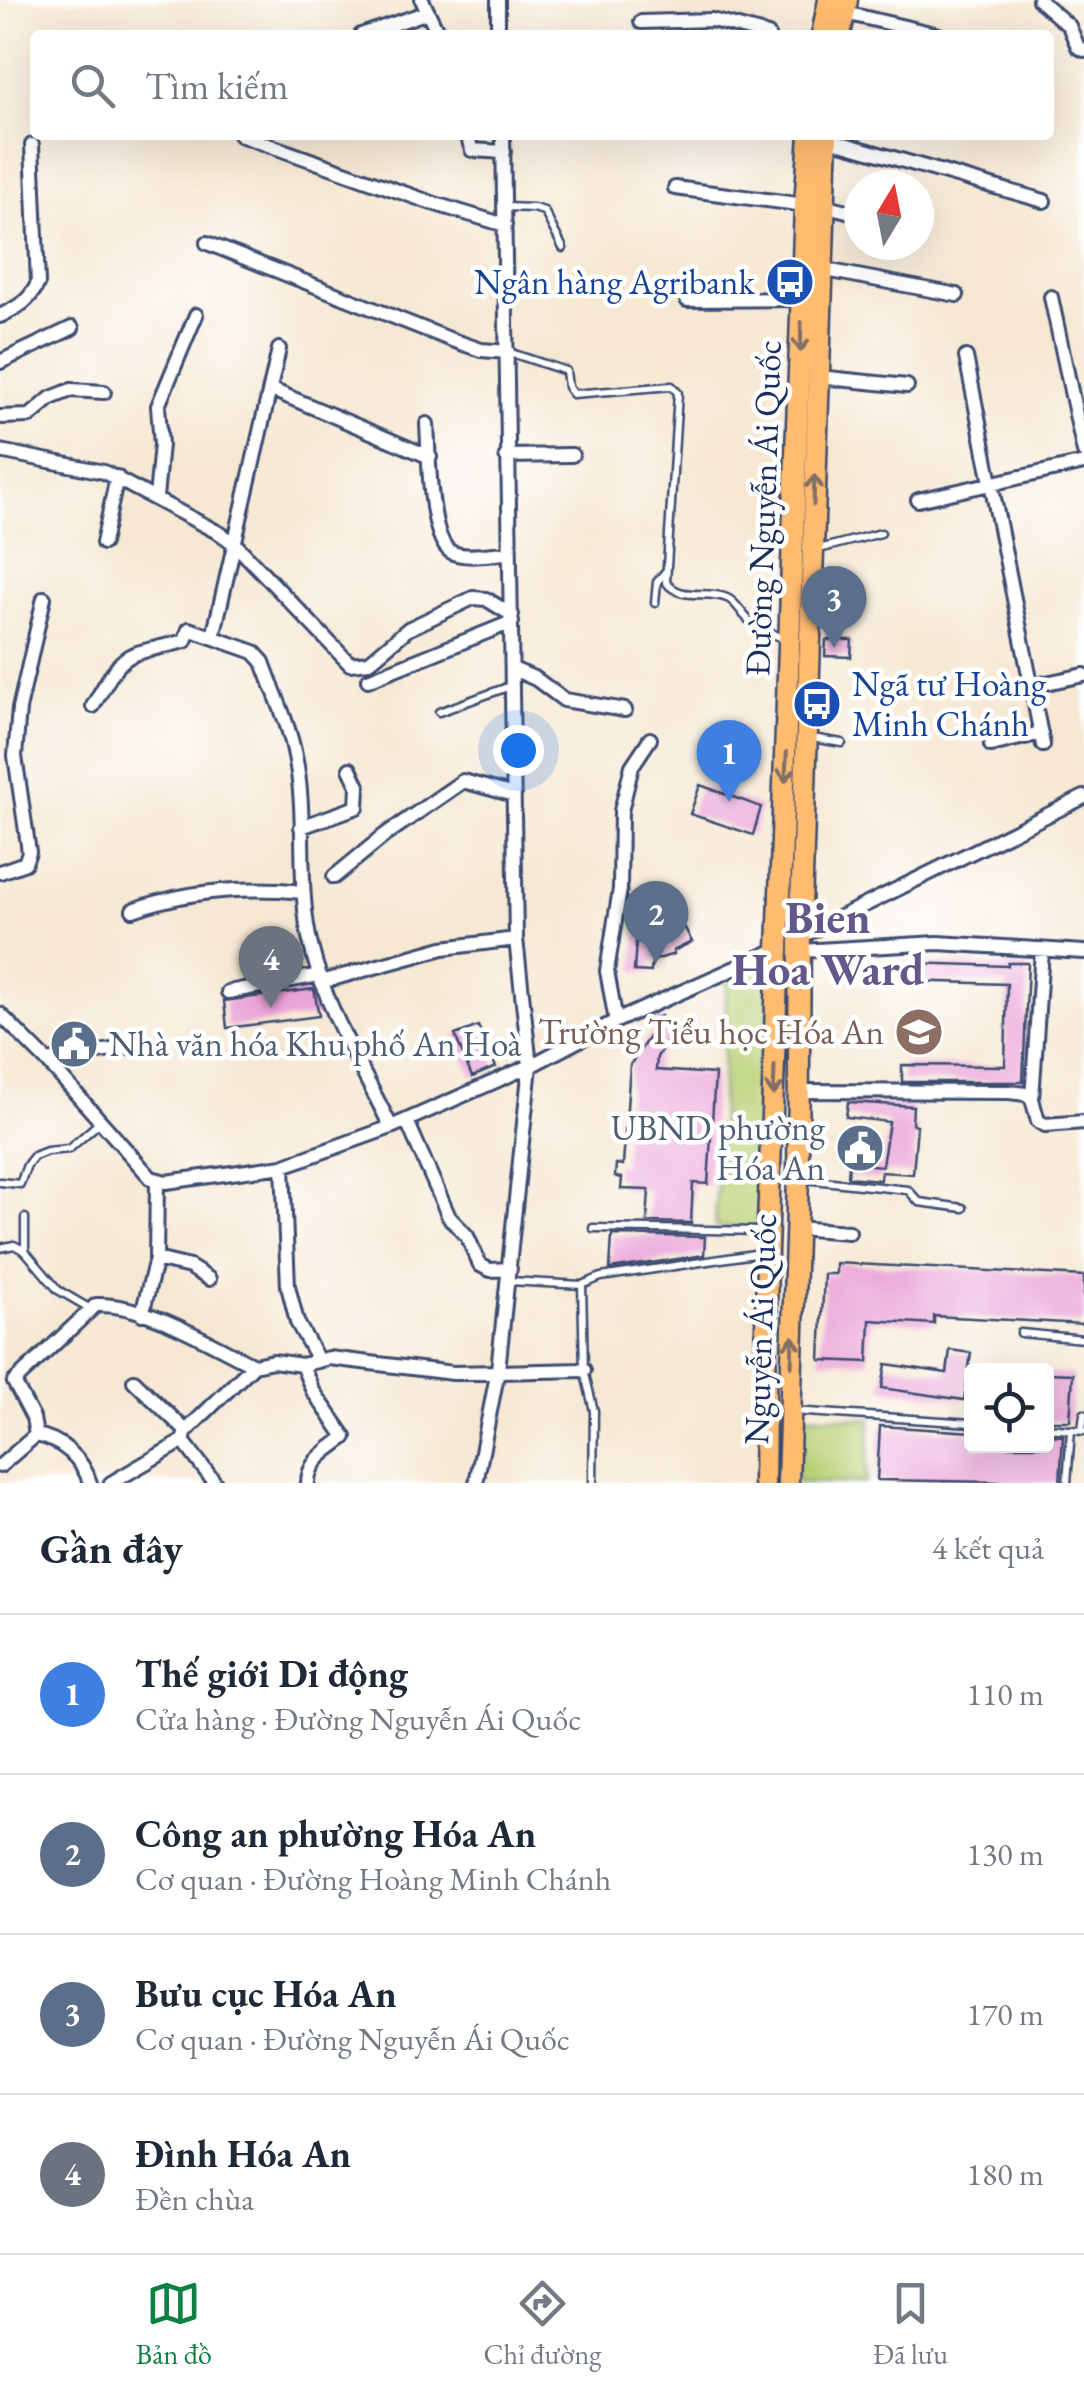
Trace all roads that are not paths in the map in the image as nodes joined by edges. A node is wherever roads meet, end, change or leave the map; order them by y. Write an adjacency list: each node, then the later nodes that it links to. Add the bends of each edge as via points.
1 (498, 0): 8 (street)
2 (1039, 0): 13 (street)
3 (840, 4): 10 (main road); 11 (main road); 12 (street)
4 (425, 6): 6 (street); 7 (street)
5 (641, 22): 9 (street, via 712,20)
6 (372, 30)
7 (437, 30)
8 (498, 30)
9 (749, 30)
10 (825, 30)
11 (840, 30)
12 (923, 30)
13 (1084, 50)
14 (254, 140): 26 (street)
15 (468, 140): 20 (street, via 472,150)
16 (503, 140): 20 (street)
17 (821, 140): 23 (main road, Đường Nguyễn Ái Quốc)
18 (835, 140): 22 (street)
19 (32, 145): 35 (street, via 38,283 32,297)
20 (504, 152): 24 (street)
21 (675, 188): 23 (street)
22 (1044, 201)
23 (814, 205): 25 (street); 29 (main road, Đường Nguyễn Ái Quốc); 32 (main road, Đường Nguyễn Ái Quốc)
24 (504, 207): 26 (street); 28 (lane, via 544,212)
25 (844, 211)
26 (505, 225): 38 (street)
27 (207, 243): 38 (street, via 452,340)
28 (563, 248)
29 (821, 269): 30 (street); 32 (main road, Đường Nguyễn Ái Quốc)
30 (957, 295)
31 (1051, 297): 48 (street)
32 (811, 299): 33 (street); 41 (main road, Đường Nguyễn Ái Quốc); 67 (main road, Đường Nguyễn Ái Quốc, one-way to 67)
33 (687, 300)
34 (196, 315): 55 (street, via 158,406)
35 (0, 316)
36 (72, 328): 40 (street)
37 (279, 349): 43 (street)
38 (508, 352): 50 (street); 62 (lane, via 566,371 573,394 672,386 678,393)
39 (966, 357): 54 (street)
40 (0, 362)
41 (818, 377): 42 (street); 60 (main road, Đường Nguyễn Ái Quốc, one-way to 41)
42 (907, 386)
43 (270, 389): 51 (street); 59 (street)
44 (104, 392): 45 (street, via 71,390 30,416)
45 (0, 417)
46 (427, 424): 51 (street)
47 (0, 451): 53 (street)
48 (1084, 452)
49 (572, 455): 50 (street)
50 (506, 456): 61 (street)
51 (430, 457): 61 (street, via 436,529 445,547 454,553)
52 (1084, 462): 54 (street)
53 (117, 477): 55 (street); 58 (street)
54 (994, 483): 56 (street); 72 (street)
55 (156, 498): 59 (street)
56 (918, 500)
57 (881, 534): 60 (lane)
58 (102, 543)
59 (235, 544): 65 (street, via 350,664 369,662 408,628 474,598); 66 (street)
60 (812, 550): 76 (main road, Đường Nguyễn Ái Quốc)
61 (509, 553): 65 (street)
62 (665, 572): 64 (lane); 67 (lane, via 671,589 725,596 748,620)
63 (44, 598): 84 (street, via 15,756 29,852 24,863)
64 (655, 603)
65 (512, 618): 68 (street); 70 (street)
66 (214, 638): 73 (street, via 189,628 185,641 126,656); 83 (street, via 254,652 263,662 296,759)
67 (792, 643): 90 (main road, Đường Nguyễn Ái Quốc, one-way to 90)
68 (512, 669): 71 (street); 74 (street, via 564,700)
69 (1084, 675): 72 (street)
70 (368, 680)
71 (513, 684): 75 (lane); 81 (street)
72 (1032, 686): 79 (street, via 1042,739)
73 (93, 706)
74 (624, 710)
75 (439, 712)
76 (806, 738): 78 (lane); 89 (main road, Đường Nguyễn Ái Quốc)
77 (650, 739): 96 (street, via 632,766 621,811 620,889 607,971)
78 (842, 742)
79 (991, 745)
80 (350, 769): 83 (street, via 357,806)
81 (514, 795): 85 (street, via 463,782); 88 (street)
82 (1084, 797): 89 (street)
83 (301, 828): 86 (street)
84 (0, 872)
85 (334, 877)
86 (303, 892): 87 (street, via 208,891); 93 (street)
87 (132, 910)
88 (516, 939): 93 (street, via 444,948); 99 (street)
89 (800, 944): 90 (main road); 91 (street); 100 (main road, Nguyễn Ái Quốc)
90 (778, 949): 96 (street); 115 (main road, Đường Nguyễn Ái Quốc, one-way to 115)
91 (1042, 950): 92 (street); 101 (street)
92 (1084, 952)
93 (320, 979): 94 (street); 105 (street)
94 (228, 992)
95 (0, 1014): 98 (street)
96 (616, 1021): 99 (street)
97 (146, 1044): 98 (street)
98 (47, 1061): 102 (street)
99 (530, 1066): 103 (street); 119 (street)
100 (798, 1091): 101 (street, via 1009,1092); 107 (main road, Nguyễn Ái Quốc)
101 (1032, 1099): 104 (street, via 1045,1125)
102 (101, 1121): 108 (street); 109 (lane, via 69,1149 34,1156 20,1184)
103 (407, 1121): 105 (street); 119 (street, via 449,1217 480,1265)
104 (1084, 1122)
105 (391, 1127): 106 (street)
106 (283, 1166): 108 (street); 126 (street, via 288,1286 297,1322)
107 (798, 1178): 110 (lane, via 908,1190 920,1202); 113 (main road, Nguyễn Ái Quốc)
108 (158, 1181): 118 (street)
109 (0, 1182)
110 (963, 1208)
111 (26, 1218): 117 (lane)
112 (593, 1228): 115 (lane)
113 (796, 1228): 114 (street); 134 (main road, Nguyễn Ái Quốc, one-way to 113)
114 (849, 1232)
115 (768, 1242): 121 (lane); 149 (main road, Đường Nguyễn Ái Quốc)
116 (2, 1244): 117 (lane)
117 (25, 1251): 122 (lane, via 58,1290)
118 (156, 1259): 120 (street); 123 (street)
119 (510, 1275): 121 (lane); 129 (street)
120 (209, 1279)
121 (582, 1284): 130 (lane)
122 (89, 1308): 123 (street, via 104,1304); 132 (street)
123 (142, 1314): 128 (street)
124 (1021, 1332): 125 (lane)
125 (1084, 1339)
126 (318, 1360): 127 (street); 129 (street, via 447,1373)
127 (302, 1365): 128 (street); 146 (street, via 345,1437 318,1457)
128 (254, 1366): 141 (street)
129 (498, 1370): 130 (street); 147 (street)
130 (584, 1370): 148 (lane, via 594,1410)
131 (134, 1381): 141 (street)
132 (14, 1382): 133 (street); 140 (street)
133 (0, 1391)
134 (790, 1411): 136 (lane); 150 (main road, Nguyễn Ái Quốc)
135 (1084, 1414): 139 (lane)
136 (964, 1422)
137 (1054, 1429): 138 (lane)
138 (1071, 1430): 139 (lane); 151 (lane)
139 (1083, 1431)
140 (36, 1435): 142 (street); 143 (street, via 63,1446)
141 (185, 1436): 144 (street); 145 (street)
142 (0, 1466)
143 (90, 1483)
144 (111, 1483)
145 (215, 1483)
146 (308, 1483)
147 (476, 1483)
148 (593, 1483)
149 (764, 1483)
150 (788, 1483)
151 (1067, 1483)

